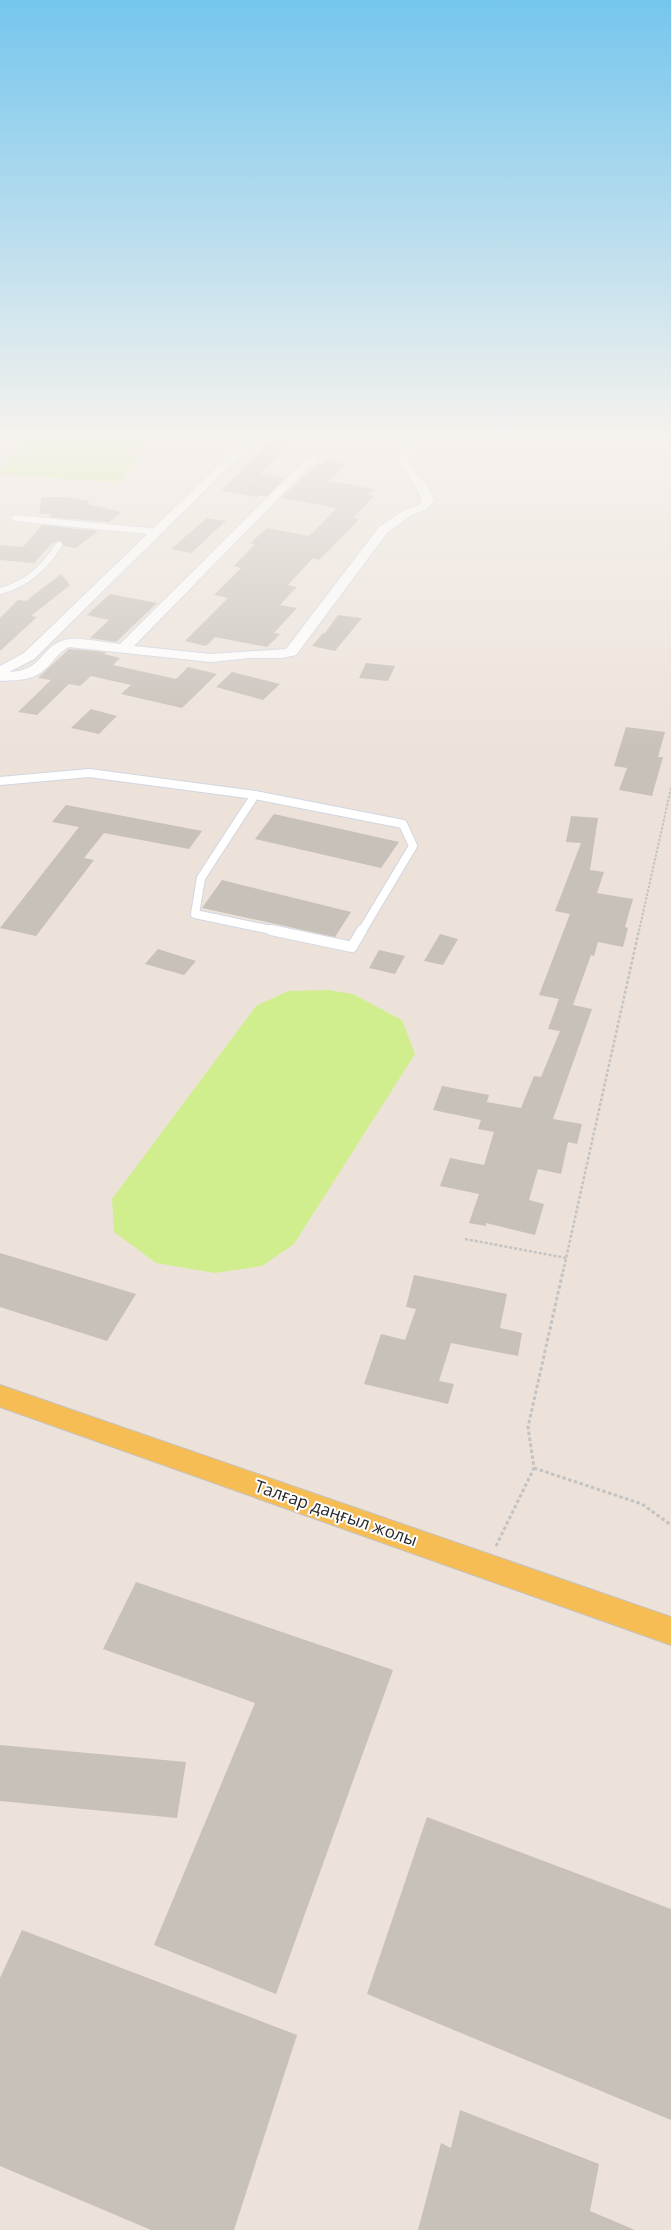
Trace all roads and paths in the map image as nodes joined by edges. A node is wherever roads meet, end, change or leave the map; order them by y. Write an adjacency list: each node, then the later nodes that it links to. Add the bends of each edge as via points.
1 (146, 543): 7 (street, via 29,656)
2 (228, 543): 6 (street)
3 (373, 543): 6 (street, via 291,652 221,659)
4 (59, 545): 5 (lane, via 46,565 34,576 21,585)
5 (0, 591)
6 (124, 648): 8 (street, via 61,644 32,673)
7 (0, 672)
8 (0, 676)
9 (0, 781): 11 (lane, via 89,773)
10 (671, 788): 13 (path)
11 (255, 795): 11 (lane, via 403,824 412,846 352,947 195,914 201,878)
12 (465, 1239): 13 (path)
13 (566, 1258): 15 (path, via 528,1426)
14 (0, 1396): 17 (main road, Талғар даңғыл жолы)
15 (534, 1468): 16 (path, via 642,1504); 17 (path)
16 (671, 1525)
17 (486, 1566): 18 (main road, Талғар даңғыл жолы)
18 (671, 1631)

